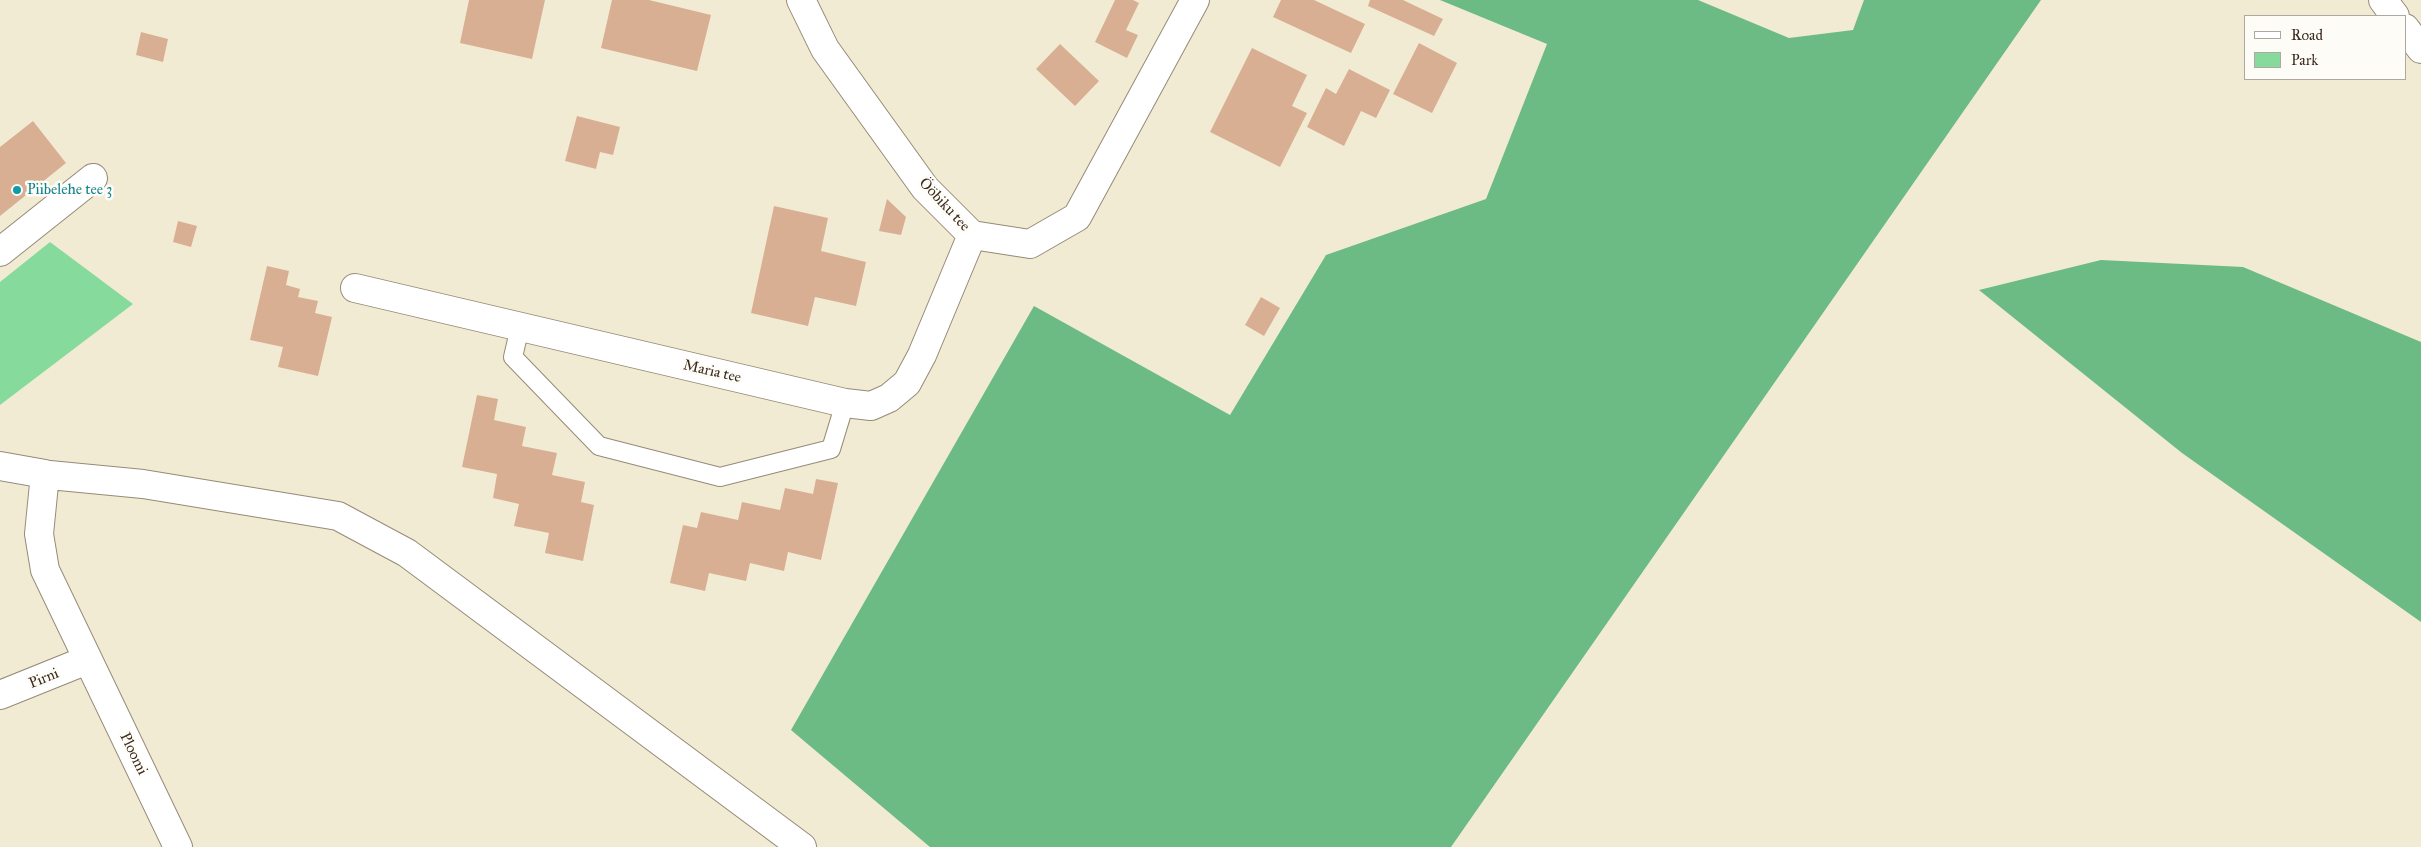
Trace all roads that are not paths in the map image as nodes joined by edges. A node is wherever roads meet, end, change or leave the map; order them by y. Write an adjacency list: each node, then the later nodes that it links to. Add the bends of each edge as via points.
1 (801, 0): 8 (main road, Ööbiku tee, via 825,49 891,144 925,188)
2 (1195, 0): 8 (main road, Ööbiku tee, via 1077,217 1030,244)
3 (2383, 0): 4 (main road)
4 (2394, 15)
5 (2406, 29): 6 (main road)
6 (2421, 49)
7 (93, 178): 9 (main road)
8 (972, 235): 12 (main road, Maria tee, via 922,356 907,383 889,398 871,406)
9 (0, 252)
10 (355, 288): 11 (main road, Maria tee)
11 (520, 327): 12 (main road, Maria tee); 12 (lane, via 513,357 599,446 720,477 831,449)
12 (845, 403)
13 (0, 466): 14 (main road)
14 (39, 474): 15 (main road, Ploomi, via 45,474 39,534 45,570); 18 (main road, via 143,484 338,516 407,553)
15 (87, 660): 16 (main road, Pirni); 17 (main road, Ploomi)
16 (0, 695)
17 (178, 847)
18 (802, 847)

